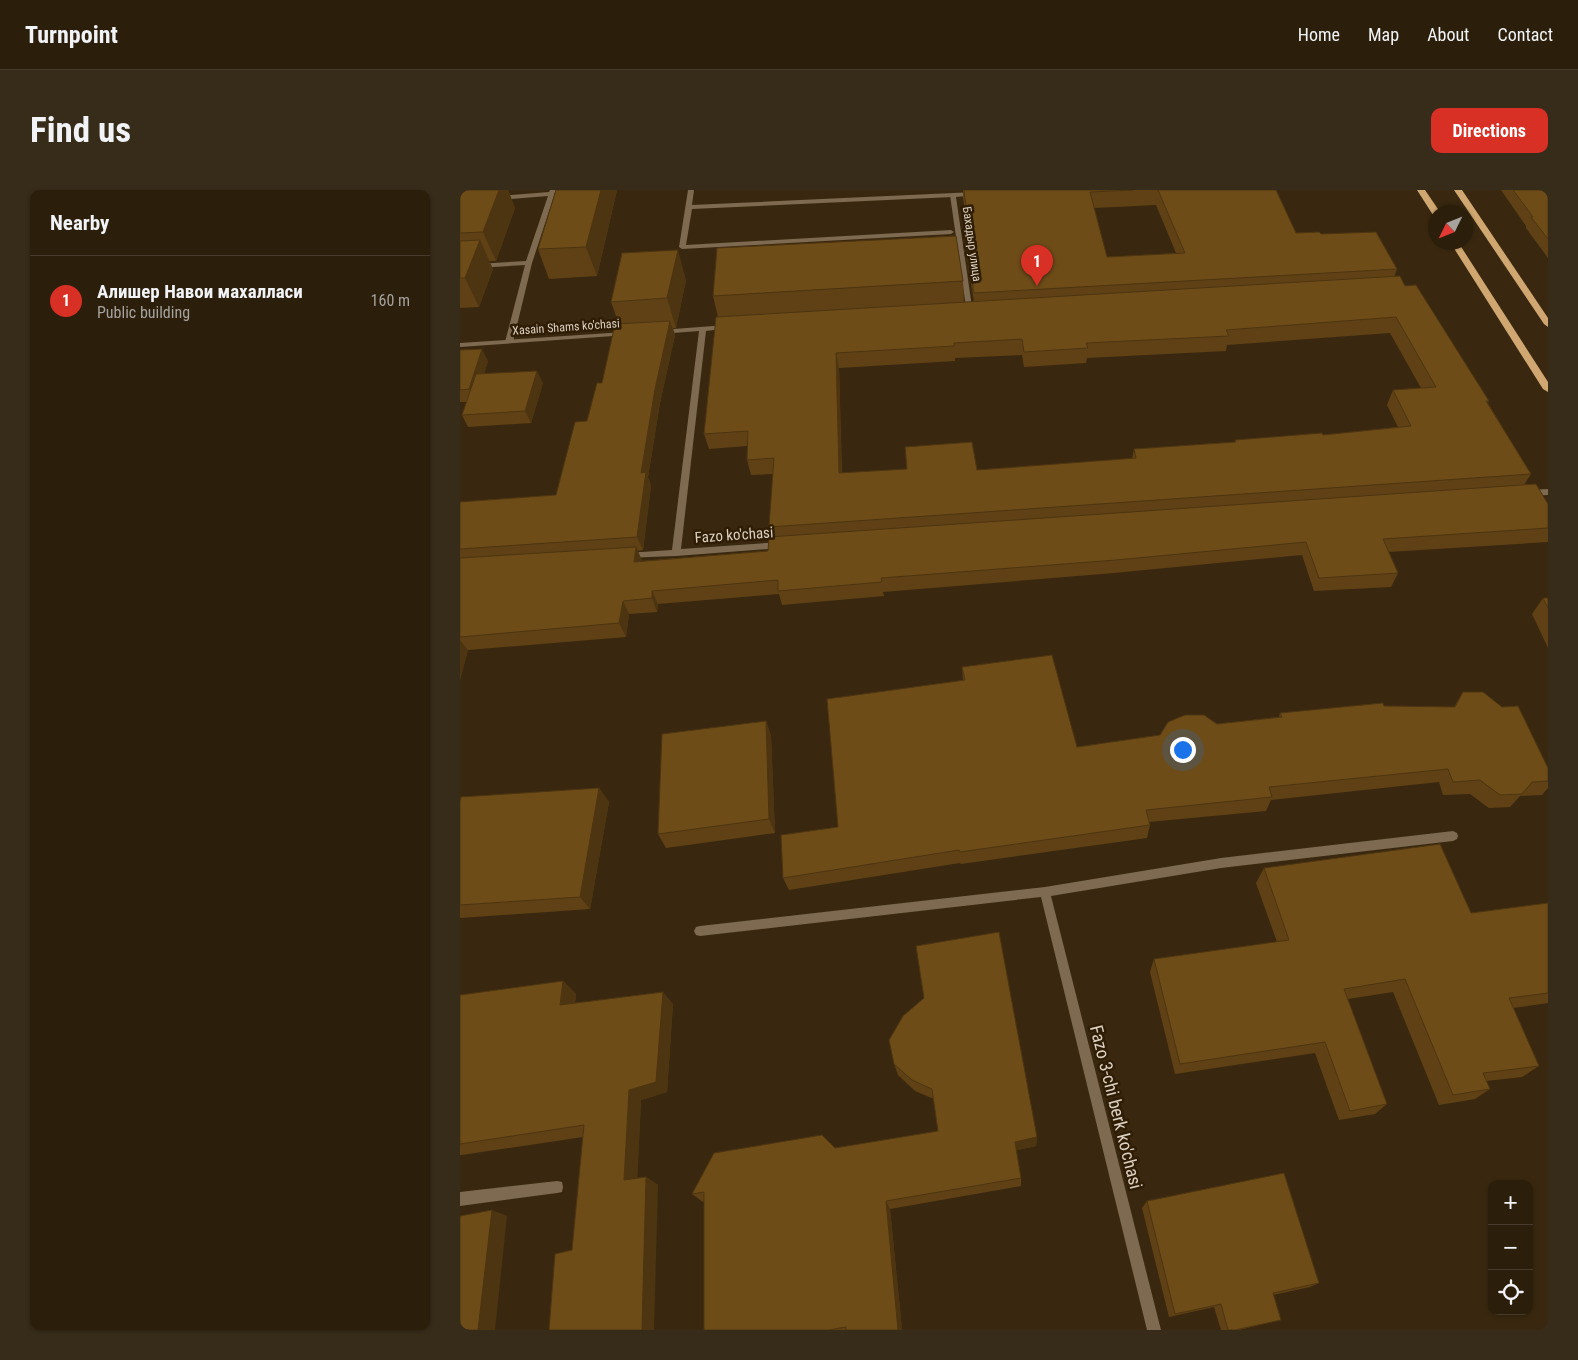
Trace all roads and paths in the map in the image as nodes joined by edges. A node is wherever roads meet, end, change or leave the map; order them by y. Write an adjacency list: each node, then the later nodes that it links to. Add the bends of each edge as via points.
1 (691, 190): 9 (street)
2 (1421, 190): 8 (main road)
3 (1458, 190): 17 (main road)
4 (553, 192): 7 (street); 12 (street)
5 (982, 193): 6 (street, Бахадыр улица)
6 (954, 195): 9 (street); 16 (street, Бахадыр улица)
7 (488, 199)
8 (1431, 205)
9 (689, 208): 10 (street, via 682,247)
10 (951, 232)
11 (1459, 250): 24 (main road)
12 (528, 263): 13 (street); 22 (street)
13 (460, 267)
14 (980, 313): 16 (street)
15 (960, 314): 16 (street)
16 (970, 314)
17 (1548, 324)
18 (733, 327): 19 (street)
19 (703, 329): 20 (street); 28 (street)
20 (654, 332)
21 (635, 333): 22 (street, Xasain Shams ko'chasi)
22 (509, 342): 23 (street, Xasain Shams ko'chasi)
23 (460, 345)
24 (1548, 389)
25 (1548, 492): 26 (street)
26 (1518, 494)
27 (794, 544): 28 (street, Fazo ko'chasi)
28 (676, 553): 29 (street, Fazo ko'chasi)
29 (617, 557)
30 (1453, 836): 31 (street, via 1221,863)
31 (1045, 892): 32 (street); 35 (street, Fazo 3-chi berk ko'chasi)
32 (700, 931)
33 (557, 1188): 34 (street)
34 (460, 1199)
35 (1154, 1330)

